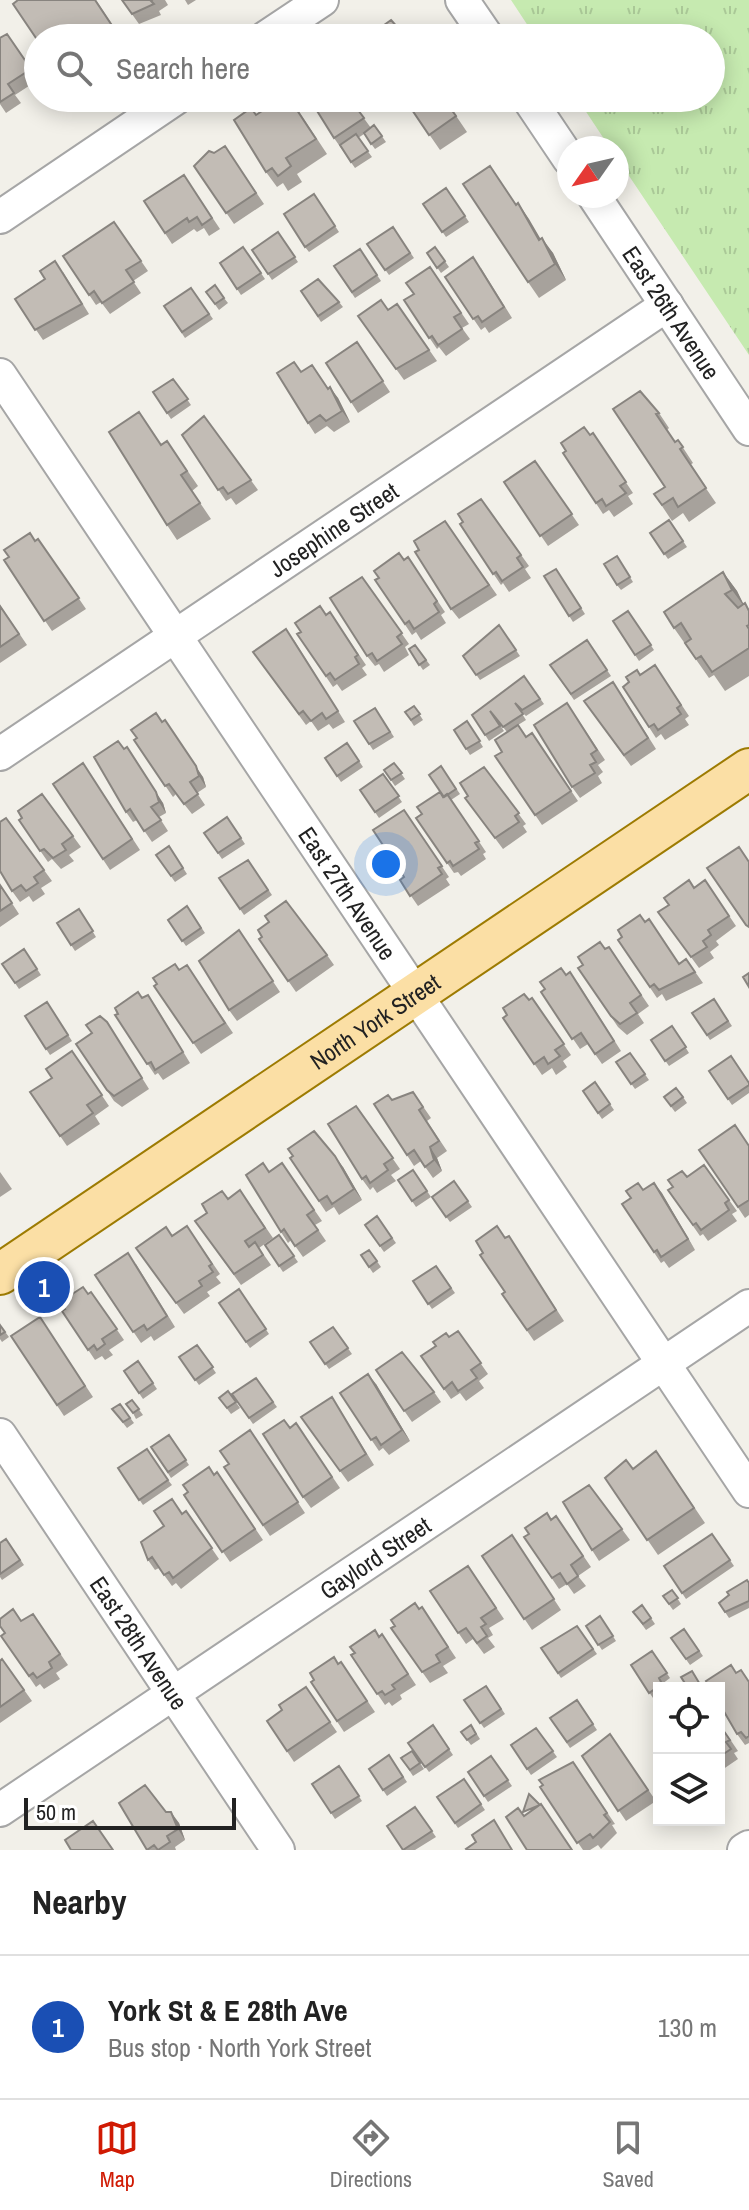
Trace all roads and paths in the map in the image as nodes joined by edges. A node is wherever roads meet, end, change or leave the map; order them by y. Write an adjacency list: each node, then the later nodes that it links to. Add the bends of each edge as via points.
1 (322, 0): 3 (street)
2 (462, 0): 4 (street)
3 (286, 24)
4 (478, 24)
5 (155, 112): 9 (street)
6 (537, 112): 7 (street)
7 (557, 141)
8 (602, 208): 10 (street, East 26th Avenue)
9 (0, 217)
10 (667, 305): 12 (street, East 26th Avenue); 13 (street, Josephine Street)
11 (0, 375): 13 (street, East 27th Avenue)
12 (749, 429)
13 (175, 636): 14 (street, Josephine Street); 16 (street, East 27th Avenue)
14 (0, 754)
15 (749, 769): 16 (main road, North York Street)
16 (414, 994): 17 (main road, North York Street); 19 (street, East 27th Avenue)
17 (0, 1274)
18 (749, 1306): 19 (street, Gaylord Street)
19 (664, 1364): 21 (street, East 27th Avenue); 22 (street, Gaylord Street)
20 (0, 1435): 22 (street, East 28th Avenue)
21 (749, 1491)
22 (173, 1694): 23 (street, Gaylord Street); 24 (street, East 28th Avenue)
23 (0, 1810)
24 (278, 1850)

